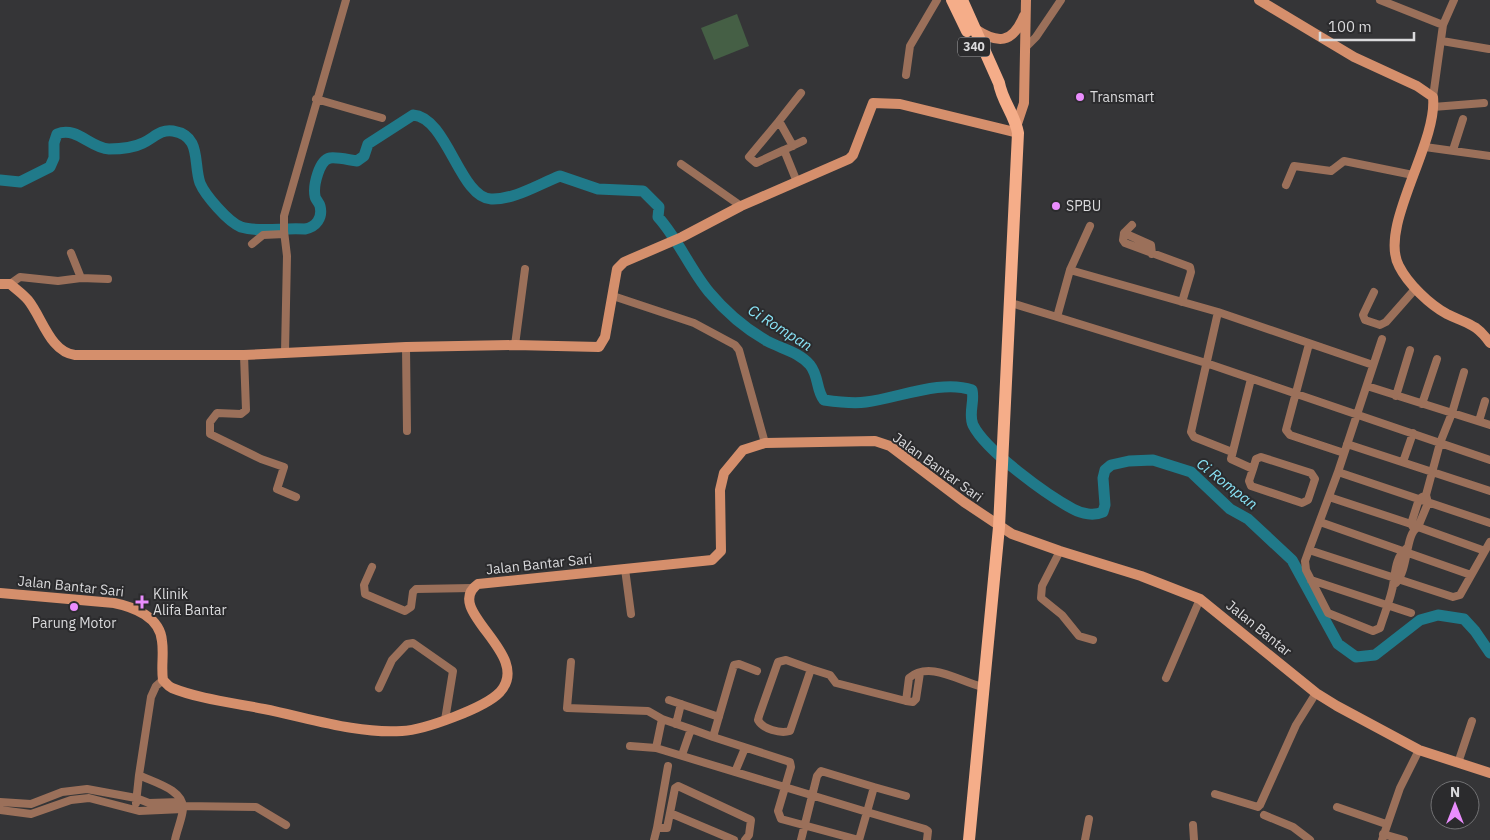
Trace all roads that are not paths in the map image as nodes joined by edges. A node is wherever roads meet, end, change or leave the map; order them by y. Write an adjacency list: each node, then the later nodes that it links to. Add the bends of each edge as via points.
1 (346, 0): 19 (street)
2 (937, 0): 16 (street, via 910,46)
3 (952, 0): 17 (main road, 340, via 993,86)
4 (962, 0): 12 (main road, 340)
5 (1026, 0): 10 (street)
6 (1061, 0): 14 (street)
7 (1259, 0): 20 (street, via 1354,57 1417,86)
8 (1380, 0): 11 (street)
9 (1454, 0): 11 (street)
10 (1025, 14): 12 (street, via 1020,27 1011,36 1000,40 990,39); 14 (street)
11 (1443, 25): 13 (street)
12 (975, 29): 17 (main road, 340)
13 (1442, 41): 15 (street); 20 (street)
14 (1025, 48): 25 (street, via 1024,103)
15 (1489, 48)
16 (906, 75)
17 (1000, 91): 25 (main road)
18 (802, 93): 24 (street)
19 (316, 99): 22 (street); 41 (street)
20 (1433, 102): 21 (street); 29 (street)
21 (1484, 103)
22 (382, 118)
23 (1463, 119): 31 (street)
24 (779, 121): 27 (street); 28 (street)
25 (1018, 128): 36 (street, via 900,104 874,102 851,157); 53 (main road)
26 (803, 141): 28 (street)
27 (758, 144): 33 (street); 33 (street, via 749,157 755,163)
28 (793, 146): 30 (street)
29 (1425, 146): 31 (street); 35 (street)
30 (784, 150): 33 (street); 36 (street)
31 (1453, 150): 32 (street)
32 (1490, 156)
33 (768, 157)
34 (681, 164): 38 (street)
35 (1413, 175): 37 (street, via 1344,161 1331,171 1294,166); 49 (street, via 1396,230 1396,259)
36 (797, 182): 38 (street)
37 (1286, 185)
38 (742, 206): 51 (street, via 624,262 617,270)
39 (1132, 225): 52 (street, via 1124,233 1151,245 1152,254 1190,267)
40 (1090, 226): 45 (street)
41 (284, 230): 42 (street, via 263,235); 62 (street, via 287,256)
42 (252, 244)
43 (71, 253): 46 (street)
44 (525, 268): 59 (street)
45 (1070, 270): 52 (street); 55 (street)
46 (81, 278): 47 (street); 48 (street, via 58,281 20,277)
47 (108, 279)
48 (5, 284): 63 (street, via 28,300 57,345 70,355)
49 (1416, 288): 50 (street, via 1380,325 1365,320 1363,314); 57 (street, via 1446,314 1477,327)
50 (1374, 292)
51 (613, 296): 59 (street, via 605,337 599,347); 81 (street, via 694,323 735,345)
52 (1182, 302): 54 (street)
53 (1011, 303): 55 (street); 97 (main road)
54 (1218, 312): 58 (street); 65 (street)
55 (1057, 317): 65 (street)
56 (1382, 339): 66 (street)
57 (1490, 343)
58 (1309, 344): 66 (street); 70 (street)
59 (515, 345): 60 (street)
60 (406, 346): 62 (street); 78 (street)
61 (1410, 350): 71 (street)
62 (285, 352): 63 (street)
63 (244, 355): 91 (street, via 246,410 241,414 217,413 210,422 210,434 284,467 277,489)
64 (1437, 359): 73 (street)
65 (1206, 363): 68 (street); 83 (street, via 1192,436)
66 (1373, 365): 69 (street)
67 (1464, 372): 74 (street)
68 (1251, 379): 70 (street); 83 (street)
69 (1366, 386): 71 (street); 75 (street)
70 (1296, 393): 75 (street); 84 (street, via 1286,430 1290,435)
71 (1396, 396): 73 (street)
72 (1485, 401): 76 (street)
73 (1422, 404): 74 (street)
74 (1452, 413): 76 (street); 80 (street)
75 (1358, 414): 79 (street); 82 (street)
76 (1479, 421): 77 (street)
77 (1490, 426)
78 (407, 431)
79 (1413, 433): 80 (street); 86 (street)
80 (1440, 442): 85 (street); 88 (street)
81 (765, 443): 97 (street, Jalan Bantar Sari, via 884,443); 104 (street, Jalan Bantar Sari, via 743,450 724,473 720,490 722,539 718,556 706,563)
82 (1348, 444): 84 (street); 86 (street)
83 (1232, 452): 87 (street, via 1233,460)
84 (1344, 453): 89 (street)
85 (1490, 460)
86 (1404, 462): 88 (street)
87 (1253, 469): 87 (street, via 1251,486 1302,503 1308,500 1315,479 1311,473 1263,457 1256,459)
88 (1433, 471): 90 (street); 93 (street)
89 (1338, 472): 92 (street); 93 (street)
90 (1490, 491)
91 (296, 497)
92 (1329, 497): 94 (street); 96 (street)
93 (1424, 499): 95 (street); 96 (street)
94 (1320, 522): 99 (street); 101 (street)
95 (1490, 523)
96 (1414, 526): 101 (street); 102 (street)
97 (999, 527): 100 (street, Jalan Bantar); 122 (main road)
98 (1490, 542): 102 (street)
99 (1309, 550): 106 (street); 107 (street, via 1304,566)
100 (1060, 551): 110 (street, Jalan Bantar, via 1142,576); 114 (street, via 1046,578 1041,598 1062,615 1079,636)
101 (1406, 551): 105 (street); 106 (street)
102 (1486, 551): 105 (street)
103 (372, 566): 108 (street, via 364,585 365,594 405,611 411,607 416,589)
104 (626, 569): 108 (street, Jalan Bantar Sari, via 478,584); 113 (street)
105 (1472, 575): 106 (street, via 1460,595 1453,597)
106 (1395, 578): 111 (street)
107 (1311, 580): 111 (street); 111 (street, via 1328,613 1373,631 1379,629)
108 (472, 588): 129 (street, Jalan Bantar Sari, via 469,598 472,613 504,657 506,681 498,694 479,707)
109 (0, 594): 120 (street, Jalan Bantar Sari, via 114,603 141,611 152,619 160,632)
110 (1200, 599): 119 (street); 123 (street, Jalan Bantar)
111 (1388, 605): 112 (street)
112 (1411, 613)
113 (631, 614)
114 (1093, 640)
115 (571, 662): 128 (street, via 566,707 645,711)
116 (811, 669): 116 (street, via 790,731 762,726 758,716 778,662 786,660); 125 (street, via 830,675 836,683)
117 (757, 671): 127 (street, via 734,665)
118 (920, 673): 122 (street, via 938,671); 125 (street, via 909,678); 125 (street, via 916,699)
119 (1166, 678)
120 (163, 680): 129 (street, Jalan Bantar Sari, via 170,687 219,700 374,731 404,731); 143 (street, via 151,697)
121 (379, 688): 129 (street, via 392,660 407,644 413,643 453,671)
122 (983, 688): 172 (main road)
123 (1316, 693): 137 (street, Jalan Bantar); 146 (street, via 1296,725 1260,805 1246,805)
124 (669, 700): 126 (street)
125 (906, 701)
126 (681, 704): 127 (street); 131 (street)
127 (719, 717): 133 (street)
128 (662, 719): 131 (street); 135 (street)
129 (445, 720)
130 (1472, 721): 139 (street)
131 (676, 724): 132 (street)
132 (691, 729): 133 (street); 138 (street)
133 (714, 737): 136 (street)
134 (630, 746): 135 (street)
135 (656, 748): 138 (street)
136 (745, 748): 141 (street); 145 (street, via 790,762)
137 (1419, 750): 139 (street, Jalan Bantar); 160 (street)
138 (682, 755): 141 (street)
139 (1458, 763): 142 (street, Jalan Bantar)
140 (668, 766): 163 (street)
141 (735, 772): 145 (street)
142 (1490, 773)
143 (139, 775): 150 (street); 151 (street, via 170,789)
144 (874, 787): 147 (street, via 821,771 816,776); 148 (street); 155 (street)
145 (785, 788): 147 (street); 159 (street, via 778,817)
146 (1215, 794)
147 (811, 796): 155 (street); 159 (street)
148 (906, 796)
149 (0, 802): 153 (street)
150 (136, 804): 151 (street); 151 (street, via 157,812); 153 (street, via 89,798 71,800 31,814); 153 (street, via 87,789 62,792)
151 (182, 805): 161 (street, via 256,807); 165 (street)
152 (1337, 807): 160 (street)
153 (17, 809): 154 (street)
154 (0, 810)
155 (867, 812): 170 (street); 171 (street, via 925,829)
156 (670, 813): 163 (street, via 667,829); 167 (street); 168 (street, via 675,788 680,787 751,820)
157 (1264, 815): 175 (street, via 1293,827)
158 (1090, 819): 173 (street)
159 (804, 824): 169 (street); 170 (street)
160 (1386, 824): 164 (street)
161 (286, 825)
162 (1193, 825): 174 (street)
163 (657, 828): 166 (street)
164 (1383, 837): 176 (street)
165 (175, 840)
166 (654, 840)
167 (734, 840)
168 (745, 840)
169 (801, 840)
170 (859, 840)
171 (928, 840)
172 (969, 840)
173 (1085, 840)
174 (1194, 840)
175 (1310, 840)
176 (1404, 840)

